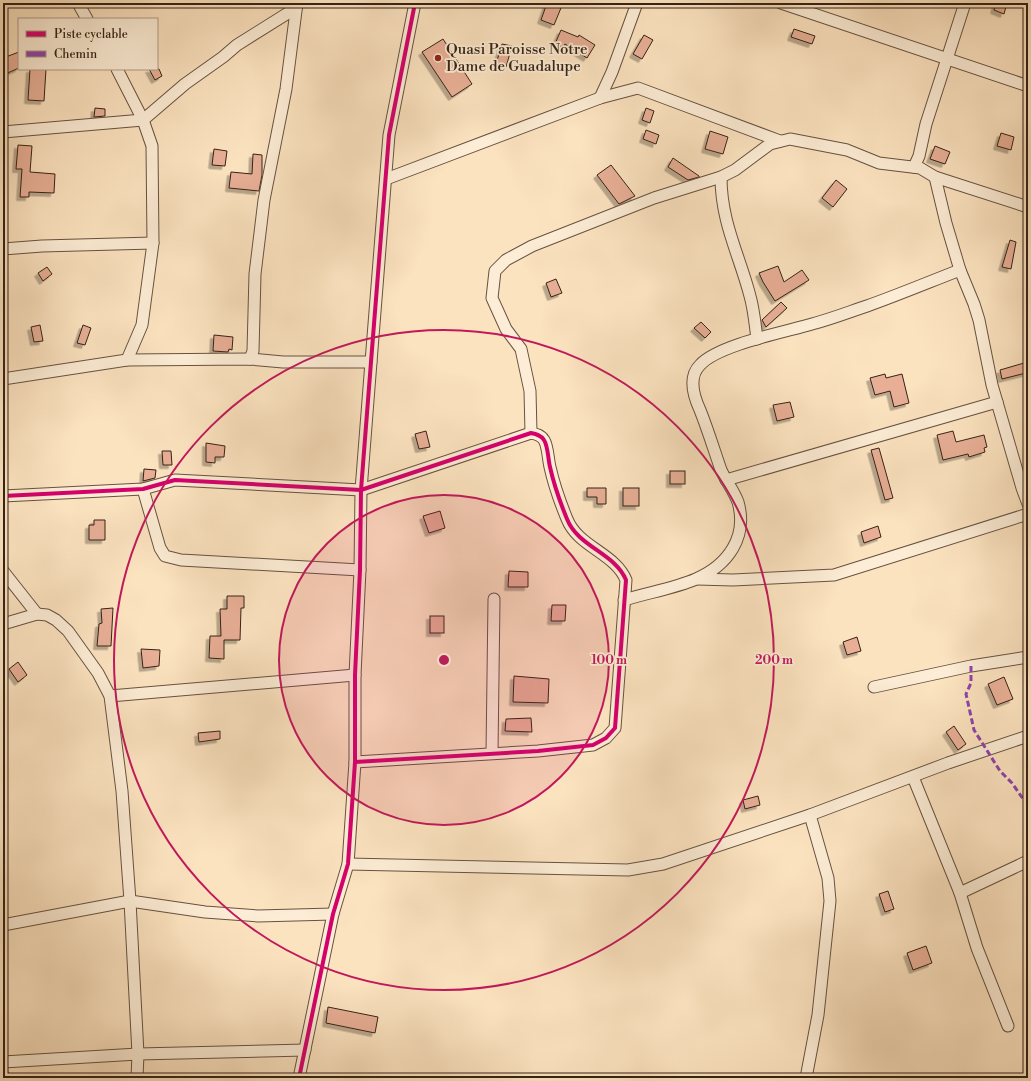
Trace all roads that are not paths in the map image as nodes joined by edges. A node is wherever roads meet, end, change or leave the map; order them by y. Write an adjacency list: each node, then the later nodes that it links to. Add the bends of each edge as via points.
1 (78, 3): 7 (street)
2 (415, 3): 18 (street, via 389,135)
3 (637, 3): 11 (street)
4 (781, 3): 8 (street)
5 (965, 3): 8 (street)
6 (296, 5): 12 (street, via 185,84); 24 (street, via 286,89 264,200 255,274 253,352)
7 (86, 18)
8 (948, 58): 10 (street); 15 (street)
9 (118, 70): 12 (street)
10 (1028, 86)
11 (600, 98): 14 (street, via 638,88); 18 (street)
12 (143, 120): 13 (street); 20 (street, via 152,146)
13 (3, 132)
14 (780, 141): 15 (street, via 790,139 820,144 847,150 879,163); 16 (street, via 764,147 735,170)
15 (914, 167): 17 (street)
16 (721, 177): 23 (street, via 722,206 750,296); 29 (street, via 654,198 532,246 506,260 495,271 492,298 506,329 520,349 528,384)
17 (935, 177): 19 (street); 22 (street)
18 (386, 179): 26 (street)
19 (1028, 207)
20 (153, 243): 21 (street); 25 (street, via 142,325)
21 (3, 249)
22 (960, 270): 23 (street, via 867,306); 28 (street, via 974,304)
23 (758, 339): 30 (street, via 711,356 698,366 695,374 693,394)
24 (250, 359): 25 (street); 26 (street, via 283,362)
25 (127, 360): 27 (street)
26 (371, 362): 32 (street)
27 (3, 379)
28 (997, 402): 30 (street); 34 (street)
29 (531, 433): 32 (street); 40 (street, via 538,434 544,440 555,487 574,532 623,571 626,580)
30 (726, 480): 38 (street, via 737,500 741,516 738,536 733,551 725,560)
31 (143, 489): 32 (street, via 175,480); 33 (street); 36 (street, via 160,548 165,556 181,560)
32 (361, 490): 36 (street)
33 (3, 496)
34 (1028, 504)
35 (1028, 514): 38 (street, via 834,574 732,580)
36 (360, 570): 44 (street)
37 (3, 571): 41 (street)
38 (697, 579): 40 (street)
39 (494, 599): 48 (street)
40 (624, 600): 48 (street, via 615,728 612,733 593,745)
41 (37, 614): 42 (street); 46 (street, via 47,615 68,631 98,673)
42 (3, 624)
43 (1028, 657): 45 (street)
44 (355, 675): 46 (street); 49 (street)
45 (874, 686)
46 (110, 696): 55 (street, via 122,791)
47 (1028, 736): 50 (street)
48 (492, 753): 49 (street)
49 (355, 762): 53 (street)
50 (913, 777): 51 (street); 54 (street)
51 (810, 815): 53 (street, via 663,864 628,870); 66 (street, via 828,878 830,901 818,1015)
52 (1028, 861): 54 (street)
53 (348, 864): 56 (street)
54 (960, 893): 58 (street, via 975,942)
55 (130, 901): 56 (street, via 205,912 258,916); 57 (street); 60 (street)
56 (333, 914): 59 (street)
57 (3, 926)
58 (1008, 1026)
59 (305, 1050): 60 (street); 65 (street)
60 (138, 1054): 61 (street); 64 (street)
61 (3, 1062)
62 (3, 1075): 63 (street)
63 (3, 1078)
64 (137, 1078)
65 (299, 1078)
66 (806, 1078)

